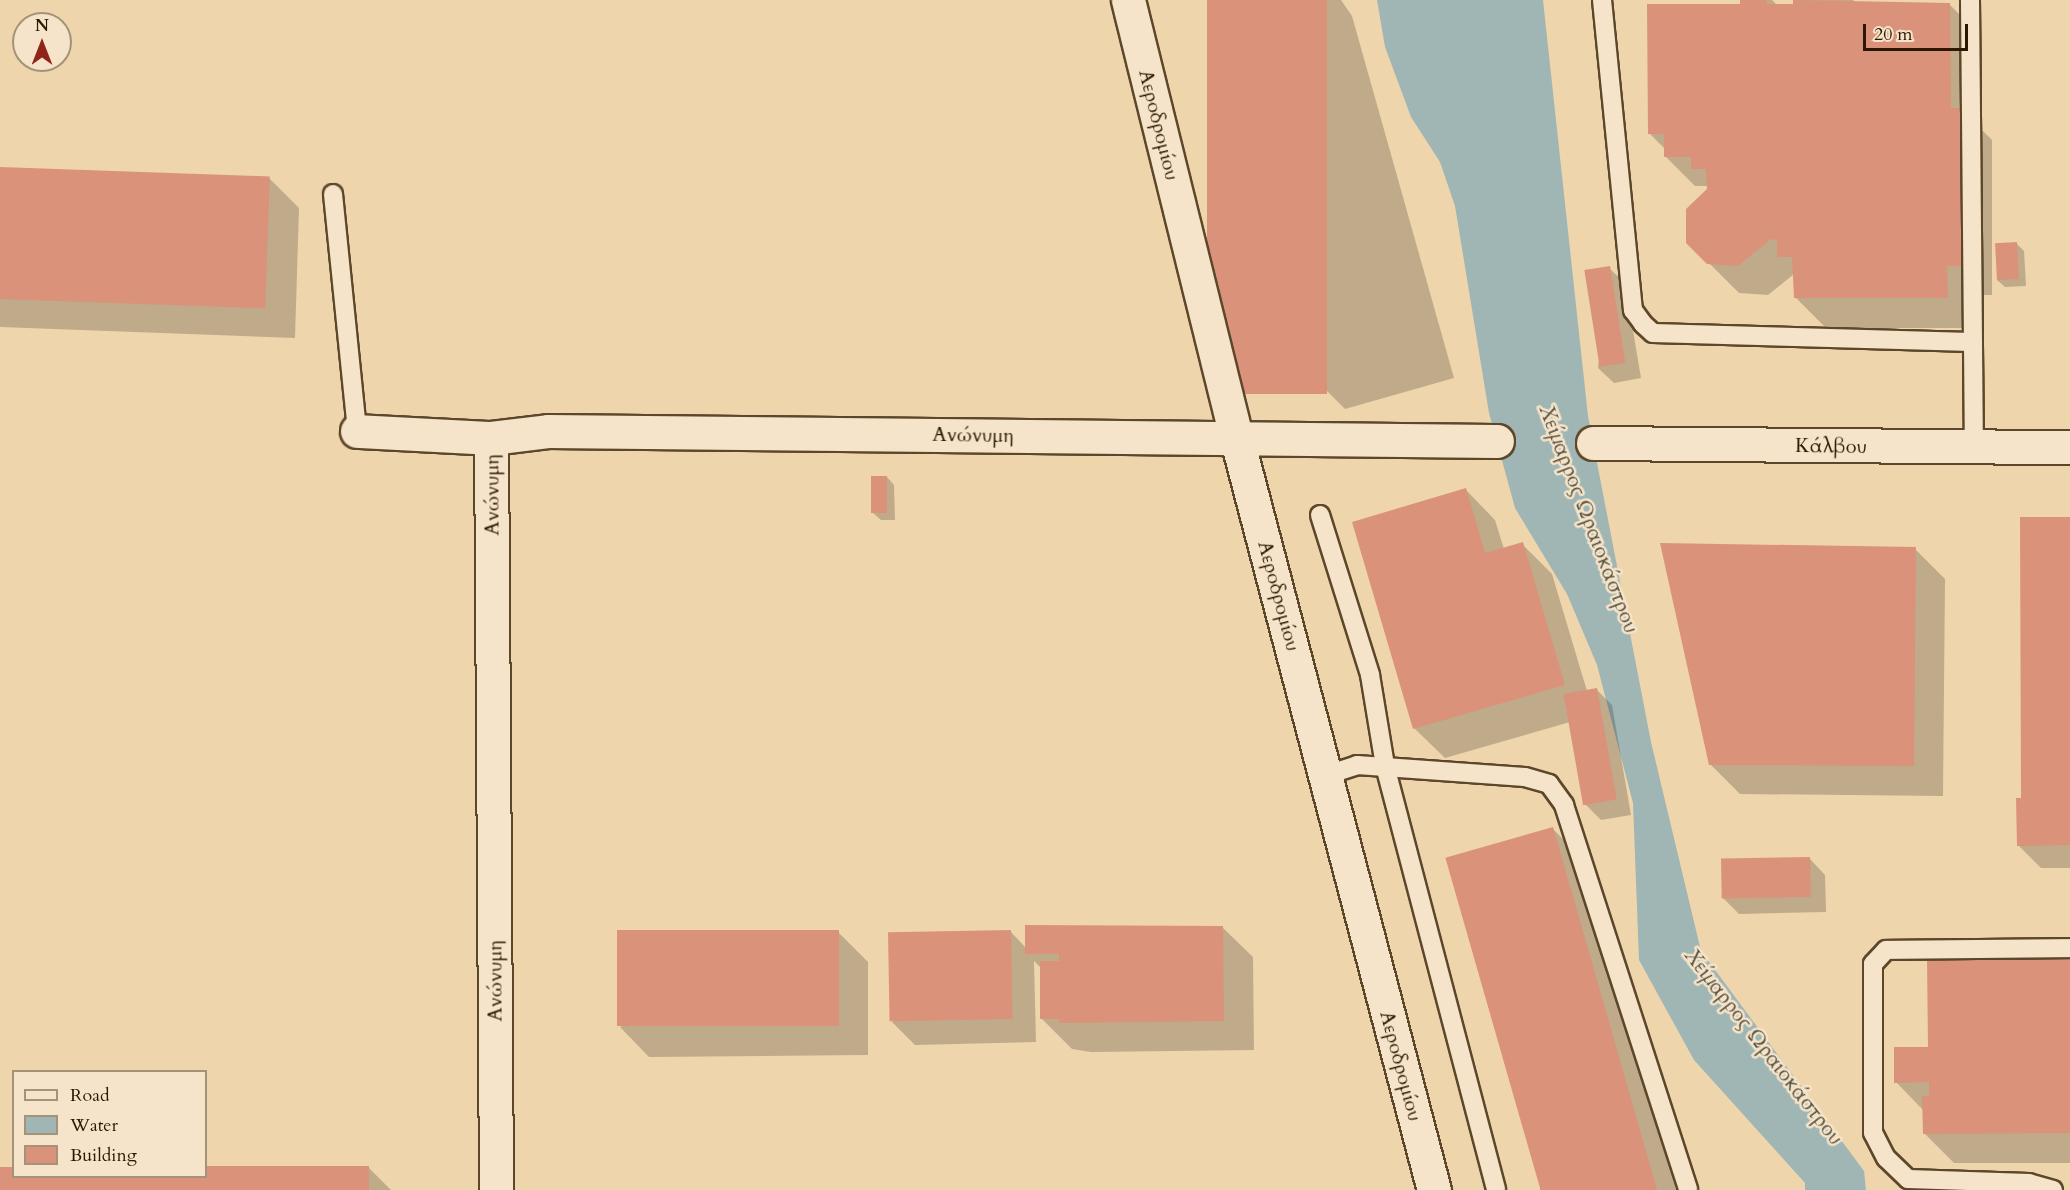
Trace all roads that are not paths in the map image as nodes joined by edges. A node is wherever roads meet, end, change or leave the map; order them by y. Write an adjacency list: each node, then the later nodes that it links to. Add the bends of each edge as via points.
1 (1128, 0): 7 (street, Αεροδρομίου)
2 (1602, 0): 5 (lane, via 1633,310 1643,324 1653,333)
3 (1970, 0): 5 (lane)
4 (333, 194): 6 (lane)
5 (1971, 342): 12 (lane)
6 (357, 430): 8 (street)
7 (1236, 436): 8 (street, Ανώνυμη, via 548,430); 9 (street, Ανώνυμη); 15 (street, Αεροδρομίου)
8 (491, 438): 17 (street, Ανώνυμη)
9 (1497, 441)
10 (1593, 443): 12 (street, Κάλβου)
11 (2070, 447): 12 (street, Κάλβου)
12 (1974, 448)
13 (1320, 514): 14 (lane, via 1370,675)
14 (1385, 766): 15 (lane, via 1358,765); 19 (lane); 20 (lane, via 1525,777 1549,784 1564,805)
15 (1327, 775): 18 (street, Αεροδρομίου)
16 (2070, 948): 21 (lane, via 1886,950 1873,964 1873,1133 1886,1158 1908,1179 2029,1183)
17 (496, 1190)
18 (1434, 1190)
19 (1496, 1190)
20 (1688, 1190)
21 (2053, 1190)

